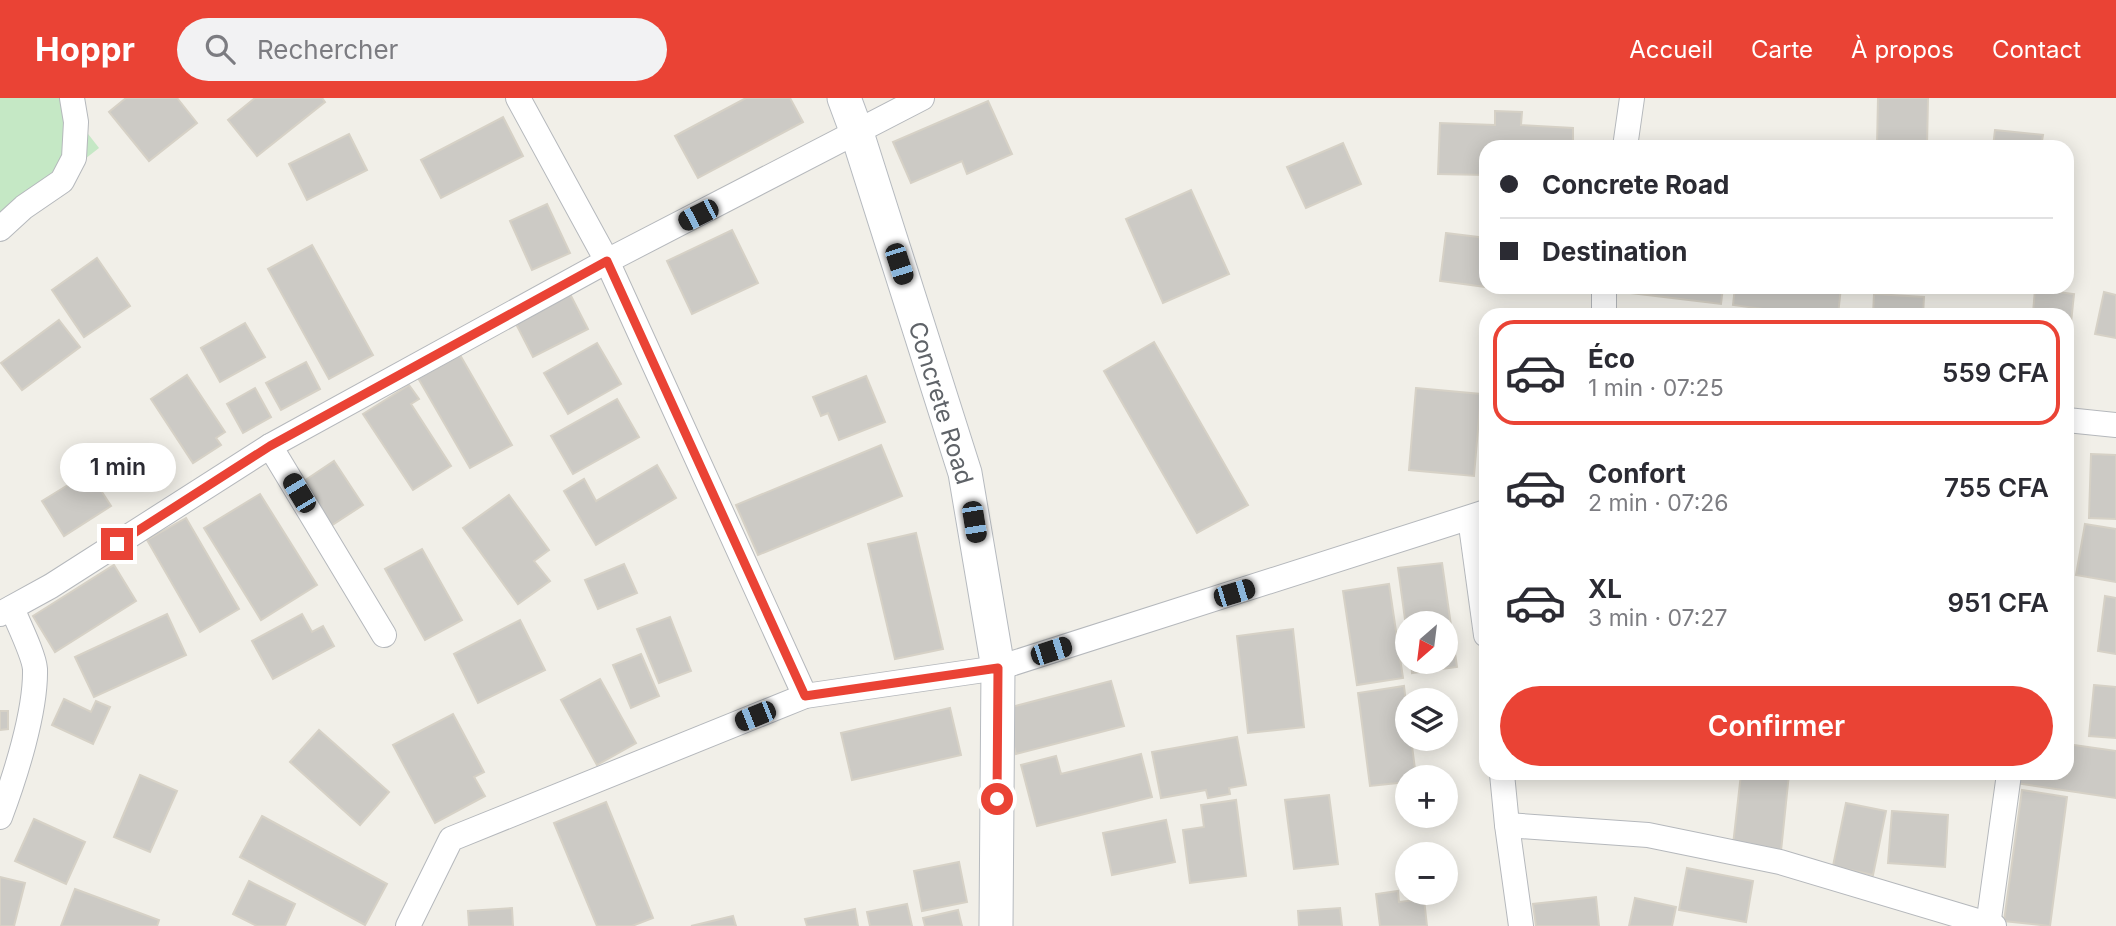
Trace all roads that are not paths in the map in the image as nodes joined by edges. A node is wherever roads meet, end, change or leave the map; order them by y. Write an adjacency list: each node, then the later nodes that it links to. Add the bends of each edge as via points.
1 (72, 98): 8 (street, via 74,158 61,181)
2 (518, 98): 9 (street)
3 (844, 98): 6 (street, Concrete Road)
4 (922, 98): 6 (street)
5 (1632, 98): 7 (street)
6 (857, 133): 9 (street); 16 (street, Concrete Road, via 965,473)
7 (1626, 140)
8 (0, 229)
9 (607, 261): 12 (street); 17 (street)
10 (2074, 420): 11 (street)
11 (2116, 425)
12 (270, 446): 14 (street); 15 (street)
13 (1478, 515): 16 (street)
14 (6, 611): 20 (street, via 35,667 31,707)
15 (384, 635)
16 (998, 668): 17 (street); 24 (street, Concrete Road)
17 (805, 696): 23 (street, via 451,839)
18 (1503, 780): 21 (street)
19 (2008, 780): 22 (street)
20 (0, 817)
21 (1507, 825): 22 (street, via 1648,835 1780,862); 25 (street)
22 (1990, 925)
23 (408, 926)
24 (996, 926)
25 (1521, 926)

